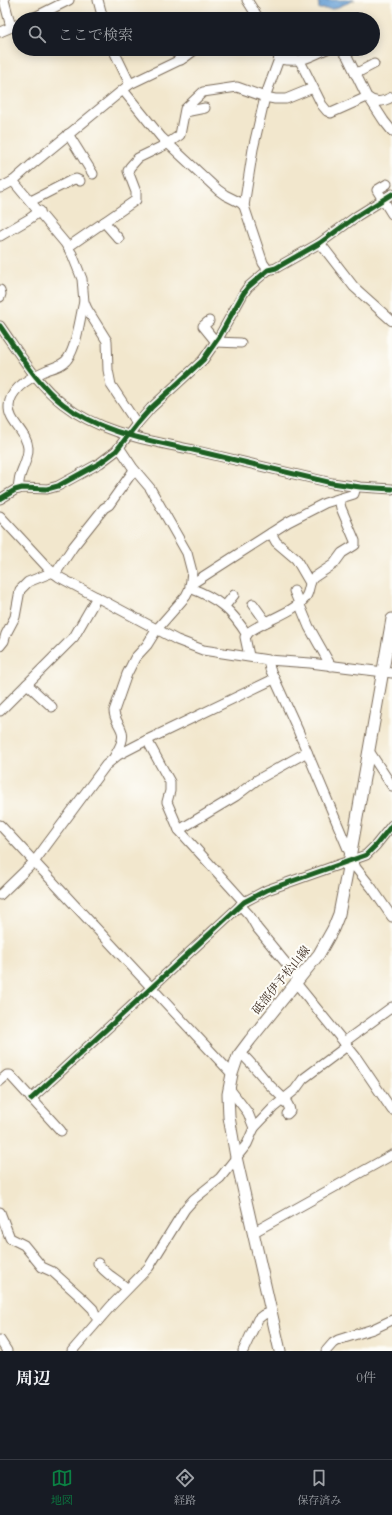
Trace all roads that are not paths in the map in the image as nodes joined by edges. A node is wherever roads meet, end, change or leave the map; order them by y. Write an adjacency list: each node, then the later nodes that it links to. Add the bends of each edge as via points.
1 (4, 0): 8 (street)
2 (69, 0): 5 (street)
3 (98, 0): 6 (street)
4 (247, 0): 7 (street)
5 (44, 12)
6 (101, 12)
7 (255, 12)
8 (12, 19)
9 (12, 27): 10 (street)
10 (0, 32)
11 (116, 56): 22 (street)
12 (179, 56): 18 (street)
13 (186, 56): 18 (street)
14 (278, 56): 17 (street)
15 (312, 56): 19 (street)
16 (347, 56): 21 (street)
17 (279, 59): 19 (street); 25 (street)
18 (181, 60): 22 (street)
19 (300, 61): 23 (street)
20 (374, 64): 21 (street)
21 (355, 74): 26 (street)
22 (127, 87): 30 (street); 31 (street, via 154,130)
23 (313, 88): 25 (street, via 286,99); 26 (street, via 322,105 331,113)
24 (392, 97): 26 (street, via 381,101)
25 (265, 98): 28 (street, via 238,87 205,91 186,106); 40 (street, via 253,149)
26 (369, 99): 29 (street)
27 (205, 108): 28 (street)
28 (185, 112): 31 (street, via 180,135)
29 (392, 131)
30 (68, 134): 32 (street); 33 (street)
31 (167, 144): 40 (street, via 218,190); 43 (street, via 141,156 130,167 128,171 136,192 136,200)
32 (93, 174)
33 (14, 181): 36 (street); 39 (street)
34 (80, 181): 39 (street, via 72,180)
35 (387, 184): 38 (street, via 377,190)
36 (0, 188)
37 (392, 194): 38 (street)
38 (383, 200): 42 (street); 46 (street)
39 (31, 201): 41 (street)
40 (244, 206): 48 (street, via 263,263)
41 (40, 211): 44 (street); 47 (street)
42 (392, 214)
43 (104, 222): 45 (street); 47 (street)
44 (0, 236)
45 (119, 239)
46 (320, 243): 48 (street); 53 (street, via 354,286)
47 (68, 247): 51 (street, via 82,279)
48 (268, 270): 55 (street, via 248,287)
49 (0, 290): 50 (street)
50 (0, 296)
51 (84, 302): 57 (street, via 74,346 68,359); 58 (street, via 107,341 111,384)
52 (209, 321): 55 (street, via 203,326)
53 (392, 321)
54 (0, 326): 57 (street)
55 (216, 342): 56 (street); 58 (street, via 203,360)
56 (241, 343)
57 (35, 376): 59 (street, via 74,412 95,424); 63 (street, via 17,390 9,404 10,412 28,448 18,482)
58 (137, 424): 59 (street)
59 (129, 436): 60 (street); 62 (street, via 301,476)
60 (119, 448): 61 (street); 63 (street, via 100,463 58,486 47,489)
61 (134, 470): 69 (street); 71 (street, via 150,488 187,553 192,572)
62 (356, 486): 64 (street); 66 (street, via 354,494)
63 (19, 489): 65 (street)
64 (392, 489)
65 (0, 499)
66 (339, 499): 68 (street, via 308,511); 70 (street, via 355,544)
67 (0, 516): 69 (street)
68 (271, 533): 70 (street, via 276,542 296,559); 71 (street)
69 (54, 573): 74 (street, via 71,585); 82 (street, via 28,582 20,590 15,617)
70 (310, 583): 76 (street, via 309,591)
71 (190, 586): 77 (street); 80 (street, via 186,596)
72 (294, 591): 76 (street)
73 (234, 595): 77 (street)
74 (97, 597): 80 (street); 89 (street, via 74,636)
75 (253, 604): 79 (street)
76 (299, 604): 79 (street); 86 (street)
77 (225, 606): 81 (street)
78 (392, 619): 84 (main road, 砥部伊予松山線)
79 (266, 622): 81 (street)
80 (157, 629): 83 (street, via 203,650); 95 (street, via 130,667 114,711 123,734)
81 (247, 635): 83 (street, via 245,637)
82 (0, 646)
83 (249, 656): 85 (street)
84 (388, 656): 87 (main road, 砥部伊予松山線)
85 (268, 660): 86 (street); 88 (street)
86 (331, 666): 87 (street)
87 (387, 672): 94 (main road, 砥部伊予松山線)
88 (274, 679): 92 (street); 93 (street)
89 (26, 684): 90 (street); 91 (street)
90 (52, 707)
91 (0, 711)
92 (147, 740): 95 (street); 99 (street, via 170,782 167,802)
93 (307, 752): 99 (street, via 257,780 236,796); 100 (street)
94 (368, 753): 96 (street); 100 (main road, 砥部伊予松山線)
95 (113, 758): 101 (street)
96 (392, 786)
97 (0, 825): 101 (street)
98 (392, 825): 100 (street, via 370,852)
99 (179, 830): 103 (street)
100 (351, 858): 103 (street, via 267,890); 104 (street); 105 (main road, 砥部伊予松山線, via 334,929 319,954)
101 (34, 862): 102 (street); 106 (street)
102 (0, 895)
103 (242, 904): 105 (street); 106 (street)
104 (392, 917)
105 (297, 981): 108 (street); 109 (main road, 砥部伊予松山線)
106 (151, 988): 110 (street); 113 (street)
107 (392, 1007): 108 (street)
108 (345, 1044): 114 (street, via 303,1079); 115 (street)
109 (241, 1053): 110 (main road, 砥部伊予松山線); 114 (street)
110 (232, 1074): 112 (main road, 砥部伊予松山線)
111 (0, 1081): 113 (street, via 10,1075)
112 (229, 1088): 117 (street, via 248,1113); 120 (main road, 砥部伊予松山線, via 228,1117)
113 (31, 1099): 118 (street)
114 (283, 1100): 116 (street, via 290,1108); 117 (street)
115 (392, 1110)
116 (287, 1114)
117 (254, 1128): 120 (street, via 247,1144)
118 (61, 1131)
119 (392, 1155): 122 (street)
120 (236, 1157): 122 (main road, 砥部伊予松山線); 124 (street, via 220,1178 184,1209 149,1266)
121 (0, 1212): 127 (street, via 10,1238 24,1245 42,1267 53,1272 84,1300)
122 (254, 1232): 125 (main road, 砥部伊予松山線)
123 (98, 1263): 124 (street, via 101,1269 121,1281)
124 (127, 1289): 127 (street)
125 (272, 1311): 131 (street, via 258,1319); 132 (main road, 砥部伊予松山線)
126 (392, 1320): 133 (street, via 338,1340)
127 (98, 1321): 130 (street)
128 (0, 1340): 129 (street)
129 (7, 1351)
130 (72, 1351)
131 (243, 1351)
132 (280, 1351)
133 (326, 1351)

